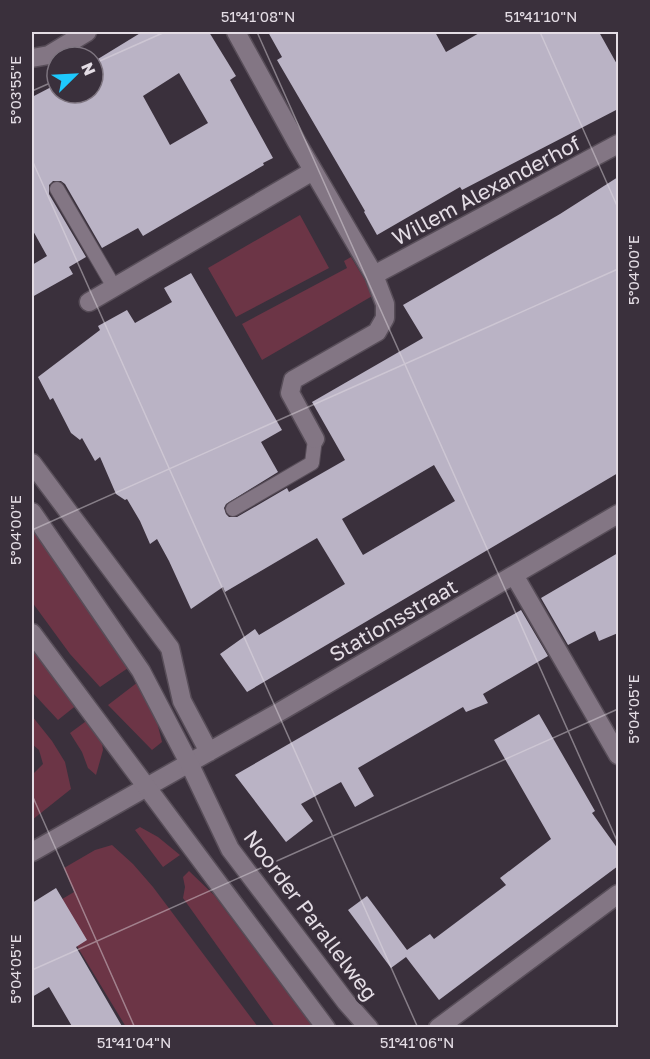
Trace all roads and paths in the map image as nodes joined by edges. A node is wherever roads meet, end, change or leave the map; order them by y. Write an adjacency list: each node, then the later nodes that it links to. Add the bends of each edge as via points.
1 (87, 32): 3 (street, via 49,55)
2 (236, 32): 5 (street)
3 (32, 58)
4 (618, 144): 7 (street, Willem Alexanderhof)
5 (313, 171): 7 (street); 8 (street)
6 (57, 189): 8 (lane)
7 (374, 275): 10 (street, via 385,304 385,318 377,332 293,380 290,393)
8 (114, 287): 9 (street)
9 (89, 302)
10 (315, 439): 12 (lane, via 312,463)
11 (32, 463): 17 (street, via 170,648 182,701)
12 (233, 509)
13 (32, 512): 19 (street, Noorder Parallelweg, via 141,671)
14 (618, 514): 15 (street, Stationsstraat)
15 (514, 575): 17 (street, Stationsstraat); 18 (street)
16 (32, 633): 20 (street)
17 (208, 752): 19 (street, Stationsstraat)
18 (618, 755)
19 (189, 763): 20 (street, Stationsstraat); 24 (street, Noorder Parallelweg, via 230,849)
20 (145, 787): 21 (street, Stationsstraat); 23 (street)
21 (32, 852)
22 (618, 894): 25 (street)
23 (326, 1028)
24 (369, 1028)
25 (438, 1028)

